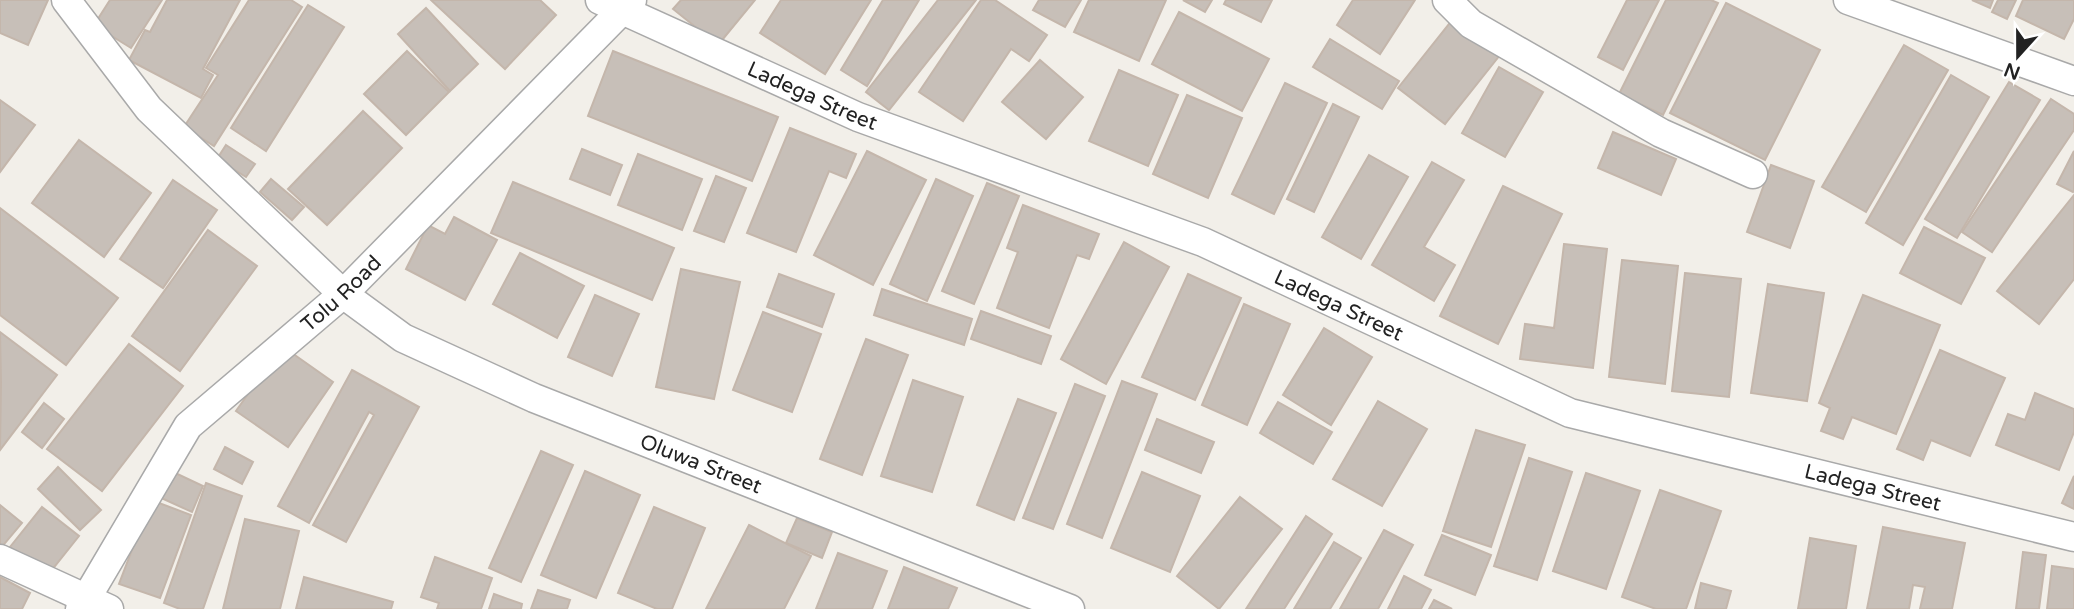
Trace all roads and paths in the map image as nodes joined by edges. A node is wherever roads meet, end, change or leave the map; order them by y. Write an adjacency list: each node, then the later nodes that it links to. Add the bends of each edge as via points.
1 (66, 0): 7 (street, Oluwa Street, via 149,109)
2 (1447, 0): 6 (street, via 1471,24 1649,126)
3 (1848, 1): 5 (street)
4 (618, 4): 7 (street, Tolu Road); 8 (street, Ladega Street, via 858,117 1203,242 1570,413)
5 (2074, 81)
6 (1753, 174)
7 (343, 294): 10 (street, Tolu Road, via 188,426); 11 (street, Oluwa Street, via 403,338 534,398)
8 (2074, 537)
9 (0, 559): 10 (street)
10 (92, 605)
11 (1070, 609)

